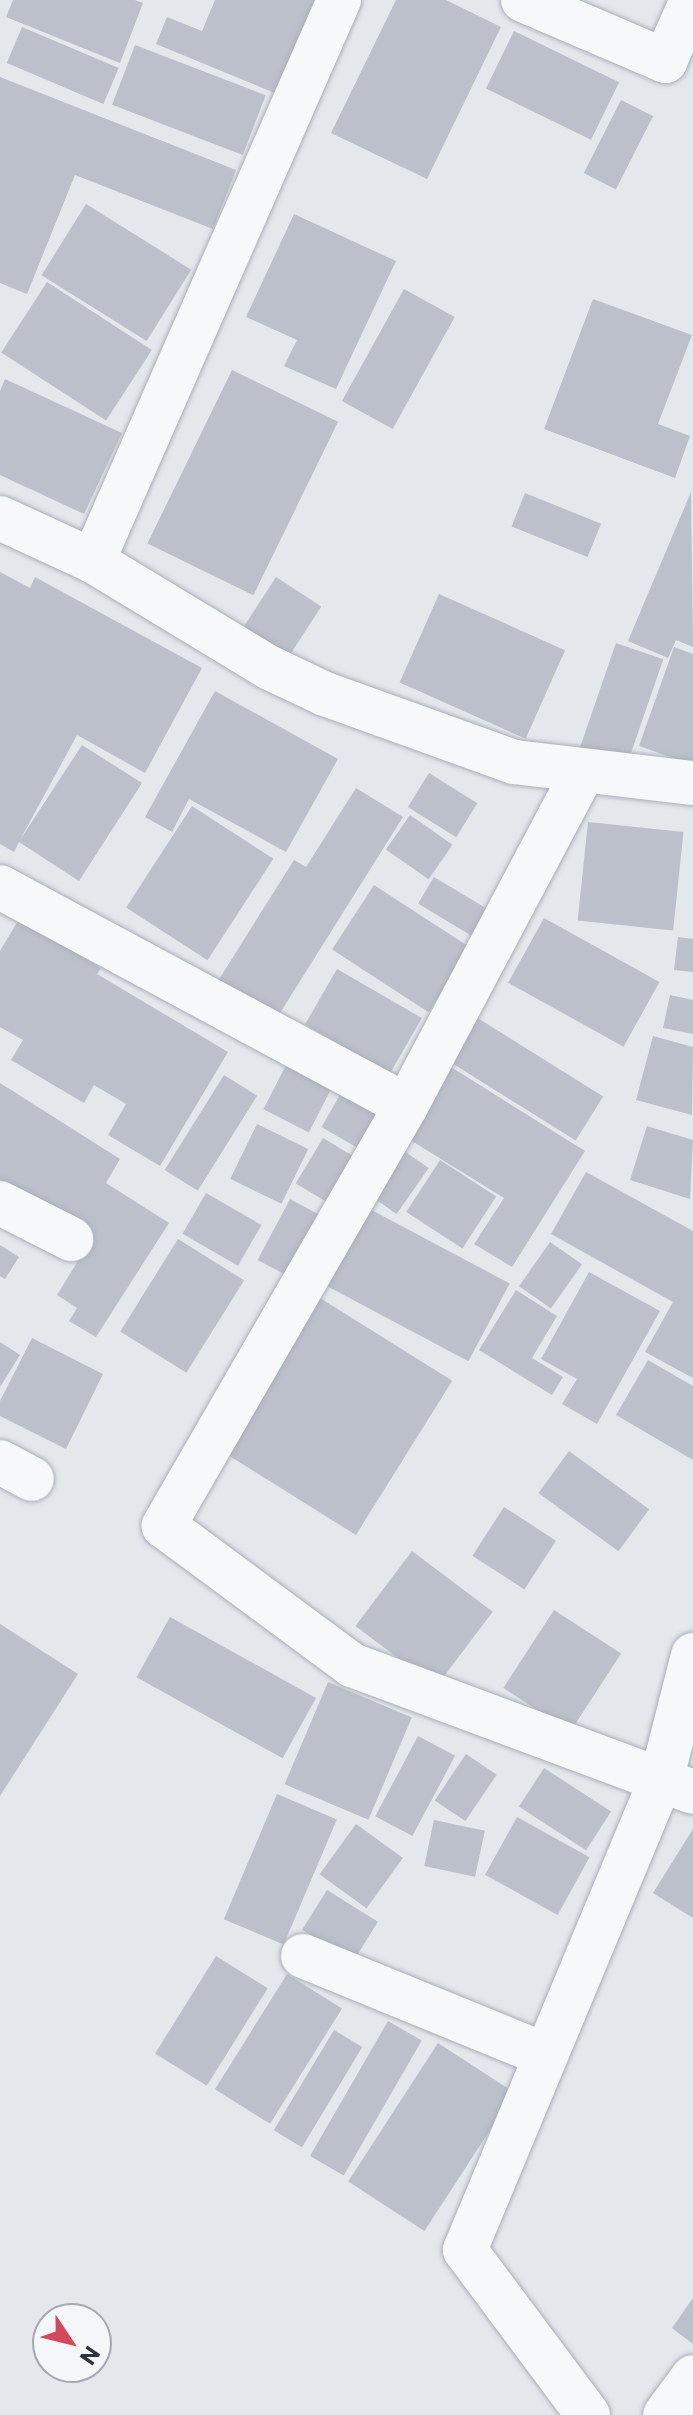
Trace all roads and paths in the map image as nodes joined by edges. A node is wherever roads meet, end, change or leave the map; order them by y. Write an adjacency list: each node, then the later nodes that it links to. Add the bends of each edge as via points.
1 (339, 0): 5 (street)
2 (523, 0): 3 (street, via 665,61)
3 (692, 0)
4 (0, 518): 5 (street)
5 (93, 561): 6 (street, via 270,668 325,694 514,762)
6 (583, 772): 7 (street); 9 (street)
7 (693, 783)
8 (0, 887): 9 (street)
9 (406, 1106): 13 (street, via 164,1526 352,1665)
10 (0, 1203): 11 (street)
11 (71, 1239)
12 (693, 1655): 13 (street)
13 (677, 1785): 15 (street)
14 (303, 1956): 15 (street)
15 (546, 2055): 17 (street, via 465,2250)
16 (693, 2377): 18 (street)
17 (588, 2415)
18 (665, 2415)

